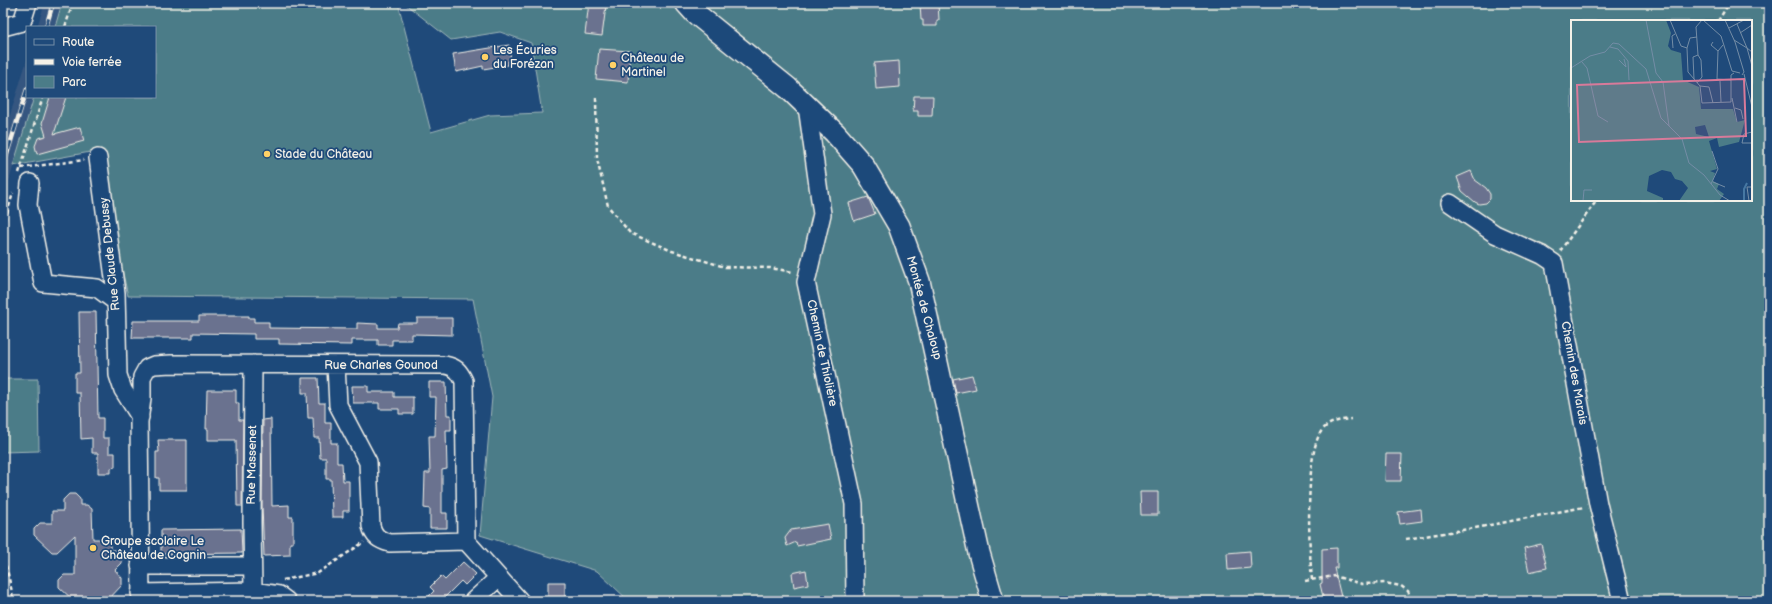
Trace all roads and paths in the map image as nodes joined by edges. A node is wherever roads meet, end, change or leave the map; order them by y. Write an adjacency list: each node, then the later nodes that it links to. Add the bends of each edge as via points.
1 (28, 3): 6 (street, via 22,22)
2 (73, 3): 7 (path)
3 (686, 3): 10 (main road, Montée de Chaloup)
4 (1729, 3): 5 (path)
5 (1719, 20)
6 (3, 26)
7 (65, 26)
8 (43, 98): 12 (path)
9 (596, 98): 19 (path, via 597,159 608,206 630,234 672,251 725,267 770,268)
10 (807, 106): 19 (street, Chemin de Thiolière, via 822,214); 43 (main road, Montée de Chaloup, via 863,165 899,226 910,252 920,281 979,553)
11 (98, 158): 12 (path); 20 (street, Rue Claude Debussy)
12 (21, 168): 13 (path)
13 (24, 180): 20 (street, via 43,283 97,288)
14 (14, 190): 17 (path)
15 (1596, 201): 18 (path, via 1560,250)
16 (1450, 203): 18 (street, via 1495,234)
17 (3, 227)
18 (1554, 263): 25 (street, Chemin des Marais)
19 (808, 275): 42 (street, Chemin de Thiolière, via 806,282 854,504)
20 (116, 302): 23 (street, Rue Claude Debussy, via 118,375 123,390)
21 (253, 364): 22 (street, Rue Charles Gounod); 23 (street, Rue Charles Gounod, via 154,365 147,368 142,377); 31 (street, Rue Massenet)
22 (336, 365): 26 (street, via 338,405 368,462 371,526); 28 (street, Rue Charles Gounod, via 445,365 453,366 460,372 464,381)
23 (140, 417): 30 (street)
24 (1351, 419): 34 (path, via 1337,420 1323,429 1316,443 1308,522)
25 (1598, 504): 27 (path); 45 (street, Chemin des Marais)
26 (374, 536): 28 (street, via 390,543); 33 (path, via 318,573)
27 (1406, 539)
28 (466, 541): 32 (street)
29 (3, 552): 38 (path)
30 (140, 566): 31 (street); 37 (street)
31 (252, 566): 36 (street, Rue Massenet)
32 (498, 578): 40 (street); 41 (street)
33 (282, 580)
34 (1312, 580): 35 (path); 44 (path, via 1334,576 1362,584 1385,583 1400,586 1408,591)
35 (1306, 581)
36 (253, 592): 37 (street); 39 (street, via 275,594)
37 (141, 597)
38 (14, 601)
39 (287, 601)
40 (473, 601)
41 (520, 601)
42 (855, 601)
43 (993, 601)
44 (1412, 601)
45 (1622, 601)

